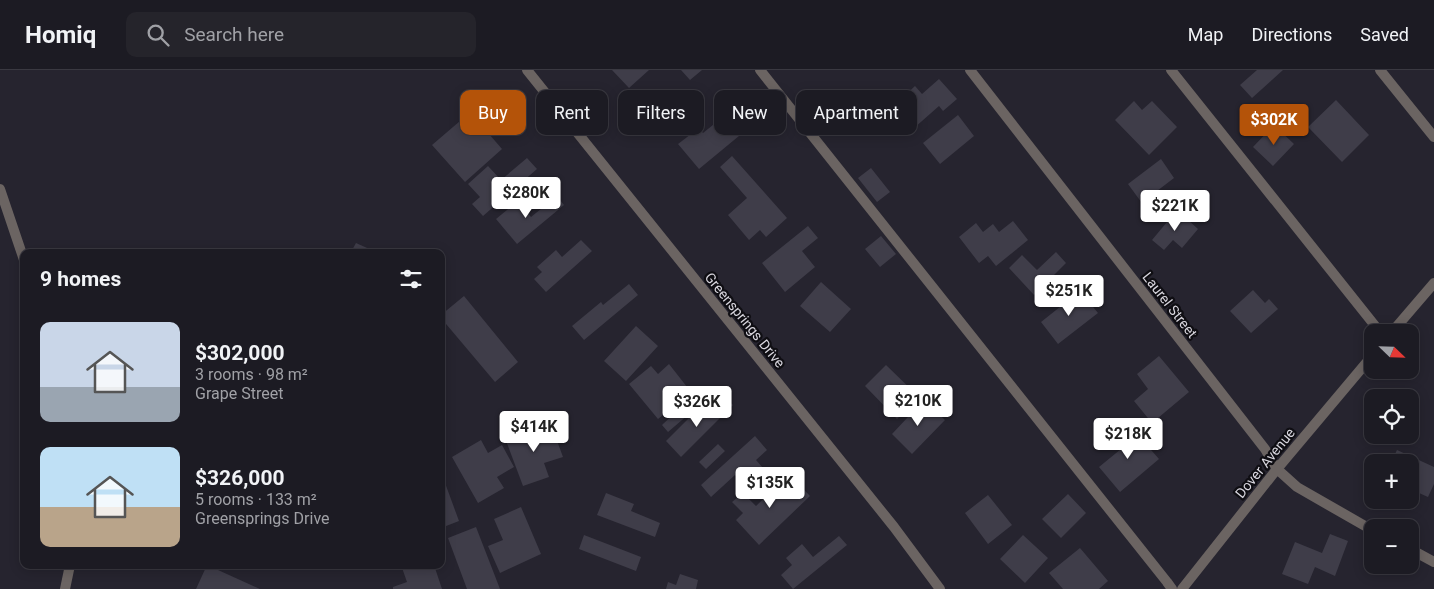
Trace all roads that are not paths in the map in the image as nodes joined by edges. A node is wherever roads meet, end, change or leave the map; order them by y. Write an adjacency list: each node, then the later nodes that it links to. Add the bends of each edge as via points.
1 (527, 70): 19 (street, Greensprings Drive, via 894,527)
2 (760, 70): 20 (street)
3 (970, 70): 13 (street, Laurel Street, via 1265,448)
4 (1171, 70): 10 (street)
5 (1380, 70): 6 (street)
6 (1434, 137)
7 (0, 189): 8 (street)
8 (20, 249)
9 (1434, 283): 11 (street)
10 (1374, 324)
11 (1399, 324)
12 (1364, 366): 13 (street, Dover Avenue)
13 (1277, 469): 14 (street, Laurel Street, via 1297,487); 21 (street, Dover Avenue)
14 (1364, 525)
15 (1419, 554): 16 (street)
16 (1434, 562)
17 (69, 569): 18 (street)
18 (65, 589)
19 (940, 589)
20 (1172, 589)
21 (1182, 589)

